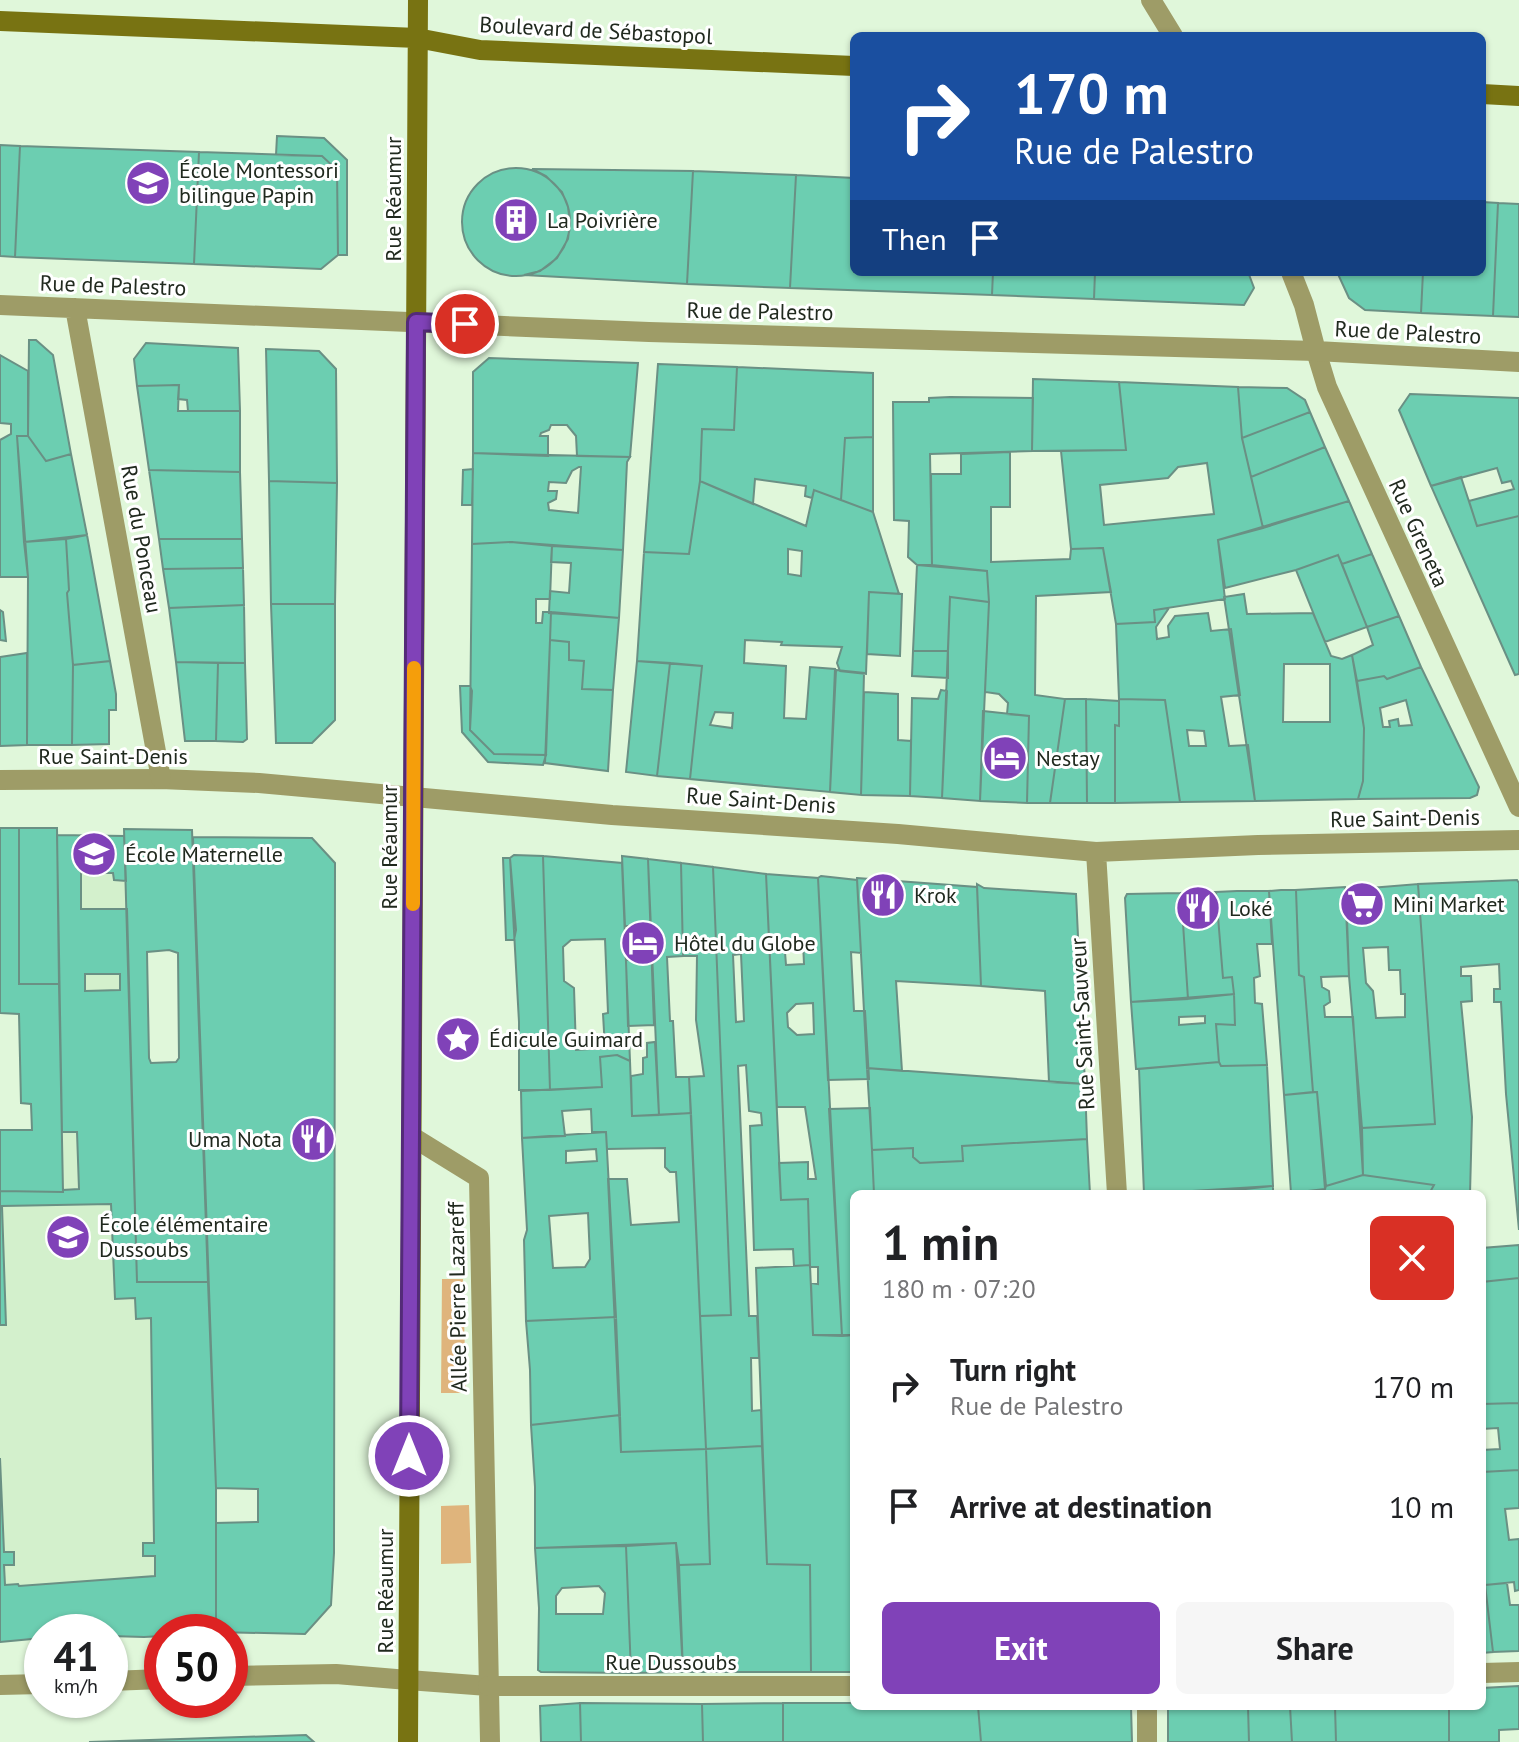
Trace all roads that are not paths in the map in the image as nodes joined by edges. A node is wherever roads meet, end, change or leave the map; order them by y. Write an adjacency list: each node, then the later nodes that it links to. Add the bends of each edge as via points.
1 (418, 0): 5 (main road, Rue Réaumur)
2 (1151, 0): 4 (street)
3 (0, 21): 5 (main road, Boulevard de Sébastopol)
4 (1171, 32)
5 (417, 38): 6 (main road, Boulevard de Sébastopol, via 480,50); 12 (main road, Rue Réaumur)
6 (850, 66)
7 (1486, 94): 8 (main road)
8 (1519, 96)
9 (1293, 276): 13 (street, Rue Greneta)
10 (0, 305): 11 (street, Rue de Palestro)
11 (75, 308): 12 (street, Rue de Palestro); 15 (street, Rue du Ponceau)
12 (416, 322): 13 (street, Rue de Palestro); 17 (main road, Rue Réaumur)
13 (1316, 351): 14 (street, Rue de Palestro); 18 (street, Rue Greneta, via 1327,387)
14 (1519, 362)
15 (161, 779): 16 (street, Rue Saint-Denis); 17 (street, Rue Saint-Denis)
16 (0, 780)
17 (414, 795): 20 (street, Rue Saint-Denis); 21 (main road, Rue Réaumur)
18 (1519, 807)
19 (1519, 840): 20 (street, Rue Saint-Denis)
20 (1096, 852): 22 (street, Rue Saint-Sauveur)
21 (411, 1136): 26 (main road, Rue Réaumur); 29 (street, Allée Pierre Lazareff, via 479,1178)
22 (1117, 1190)
23 (1519, 1672): 24 (street)
24 (1486, 1673)
25 (248, 1676): 26 (street, via 336,1674)
26 (408, 1680): 29 (street); 32 (main road, Rue Réaumur)
27 (24, 1684): 28 (street)
28 (0, 1685)
29 (488, 1686): 30 (street, Rue Dussoubs); 33 (street, Allée Pierre Lazareff)
30 (850, 1686)
31 (1147, 1710): 34 (street)
32 (408, 1742)
33 (490, 1742)
34 (1147, 1742)

